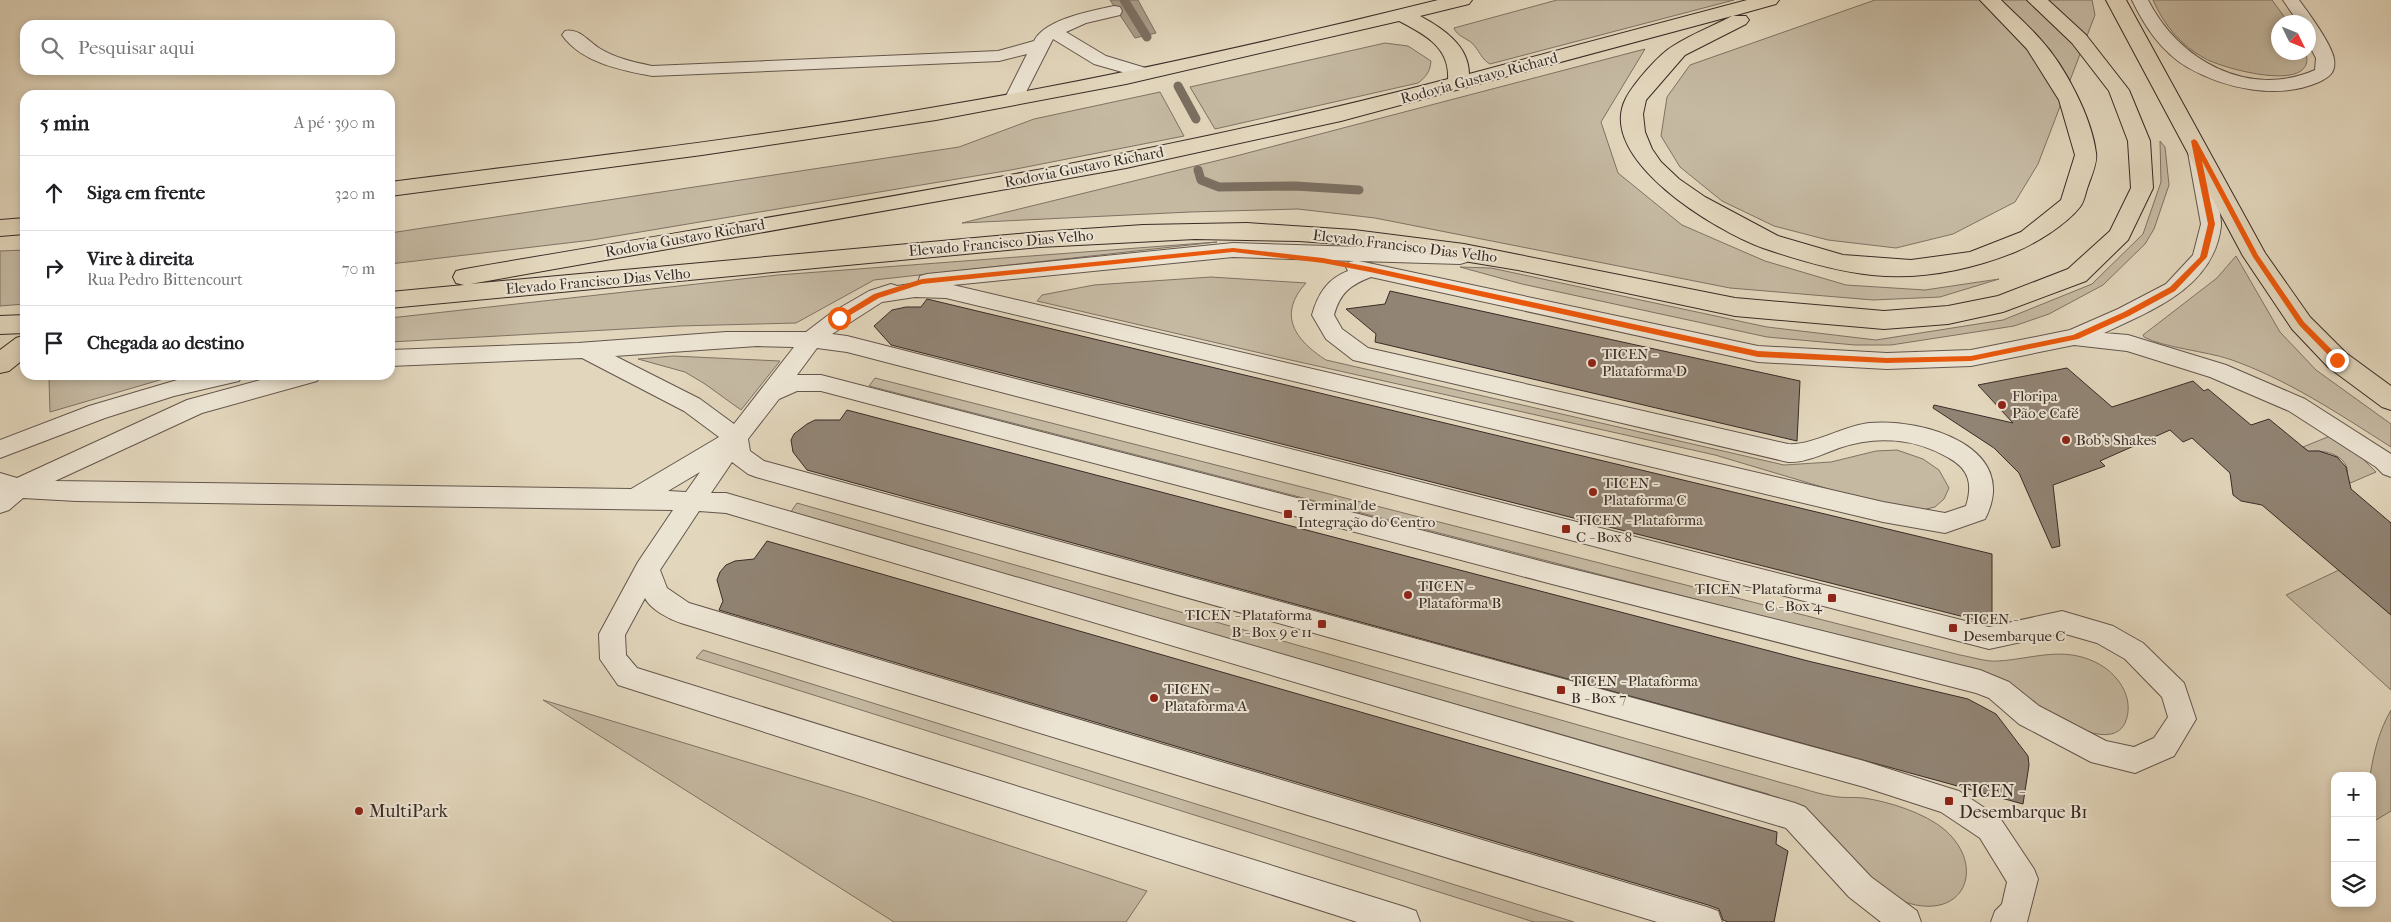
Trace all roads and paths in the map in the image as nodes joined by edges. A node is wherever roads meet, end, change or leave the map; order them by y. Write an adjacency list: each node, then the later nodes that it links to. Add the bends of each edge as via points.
1 (1420, 0): 17 (main road)
2 (1462, 0): 11 (main road)
3 (1769, 0): 19 (main road, Rodovia Gustavo Richard)
4 (1779, 0): 5 (main road, via 1678,51 1653,77 1636,99 1632,114 1641,150 1671,184 1747,231 1804,253 1842,263 1911,268 1974,259 2029,237 2071,203 2086,155 2070,100 2035,45)
5 (1990, 0)
6 (2037, 0): 26 (main road, Elevado Francisco Dias Velho, via 2079,39 2119,90 2139,141 2142,188 2120,235 2077,275 2002,303 1948,315 1884,320 1735,307)
7 (2116, 0): 21 (main road)
8 (2140, 0): 15 (lane, via 2159,33 2178,52 2230,79 2290,85 2309,81 2324,73 2326,58)
9 (2291, 0): 12 (lane)
10 (1114, 11): 13 (lane, via 1080,19)
11 (1401, 15): 17 (main road); 19 (main road, via 1428,28 1447,45 1458,64)
12 (2301, 15)
13 (1054, 32): 16 (lane, via 1045,36); 18 (lane, via 1100,60)
14 (571, 35): 16 (lane, via 588,50 613,63 652,70 999,56)
15 (2316, 40)
16 (1040, 45): 20 (lane)
17 (1272, 46): 18 (main road)
18 (1143, 73): 20 (main road)
19 (1458, 84): 28 (main road, Rodovia Gustavo Richard, via 1333,116 1126,161)
20 (1013, 100): 22 (main road, via 755,142)
21 (2194, 141): 34 (lane, via 2211,224 2203,257 2173,289); 44 (main road, via 2255,256 2301,323 2337,360)
22 (395, 188)
23 (20, 226): 24 (main road)
24 (0, 228)
25 (1233, 250): 26 (lane); 27 (lane, via 1323,260); 29 (lane, via 922,281)
26 (1500, 258): 30 (main road, Elevado Francisco Dias Velho, via 1411,244 1299,233 1149,232 1062,237)
27 (1370, 270): 29 (lane, via 1345,280 1328,297 1324,314 1334,334 1361,354 1794,453 1855,434 1914,433 1952,448 1971,460 1983,479 1976,512 1945,522 1884,512 946,291 915,290); 34 (lane, via 1758,354 1786,357 1887,361 1971,358)
28 (395, 290)
29 (877, 296): 31 (lane)
30 (395, 300)
31 (839, 318): 35 (lane); 36 (lane)
32 (20, 324): 33 (main road)
33 (0, 325)
34 (2075, 337): 48 (lane, via 2128,343 2218,371 2297,405)
35 (813, 338): 36 (lane); 38 (lane, via 754,338); 43 (lane)
36 (847, 344): 43 (lane, via 1990,638 2062,622 2104,634 2134,651 2174,691 2182,719 2164,747 2136,760 2110,755 2029,715 1998,690 1980,682 821,383 795,383)
37 (20, 348): 40 (main road)
38 (585, 350): 39 (lane); 45 (lane, via 692,405)
39 (395, 358)
40 (0, 364)
41 (208, 380): 46 (lane, via 97,412)
42 (291, 380): 47 (lane, via 195,406)
43 (770, 392): 45 (lane)
44 (2391, 400)
45 (736, 438): 51 (lane); 52 (lane); 60 (lane, via 739,455 756,468 1817,761 1949,801 1990,828 2023,879 2016,912)
46 (0, 449)
47 (87, 456): 49 (lane); 50 (lane)
48 (2391, 468)
49 (9, 485): 50 (lane); 53 (lane)
50 (76, 492): 51 (lane)
51 (634, 499): 52 (lane)
52 (692, 501): 54 (lane); 55 (lane)
53 (0, 503)
54 (726, 504): 55 (lane); 59 (lane, via 1795,817 1860,887)
55 (672, 531): 56 (lane)
56 (647, 569): 57 (lane, via 612,634 612,659 628,677); 58 (lane, via 656,595 681,612)
57 (1405, 922)
58 (1707, 922)
59 (1906, 922)
60 (2006, 922)

